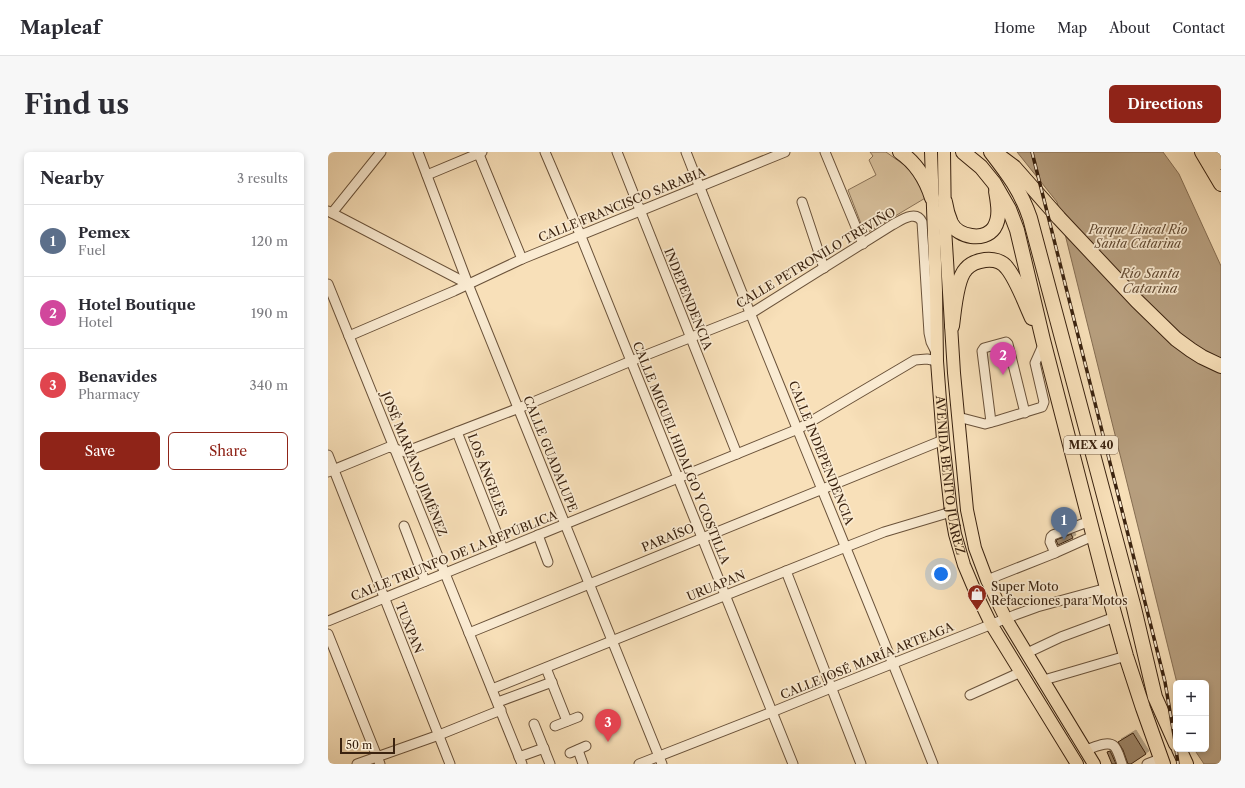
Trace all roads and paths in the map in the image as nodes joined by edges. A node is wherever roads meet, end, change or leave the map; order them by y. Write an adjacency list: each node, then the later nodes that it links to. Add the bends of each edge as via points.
1 (381, 152): 24 (street)
2 (418, 152): 17 (street, CALLE GUADALUPE)
3 (480, 152): 17 (street); 27 (street)
4 (545, 152): 25 (street, CALLE MIGUEL HIDALGO Y COSTILLA)
5 (617, 152): 23 (street, INDEPENDENCIA)
6 (686, 152): 20 (street, CALLE INDEPENDENCIA)
7 (785, 152): 20 (street, CALLE FRANCISCO SARABIA)
8 (825, 152): 26 (street)
9 (900, 152): 21 (highway, via 917,168)
10 (963, 152): 18 (highway, MEX 40)
11 (991, 152): 38 (highway, via 1014,167 1137,301 1176,339 1202,357); 89 (highway, MEX 40, via 1016,187 1030,218 1134,608)
12 (1202, 152): 19 (highway)
13 (1215, 152): 16 (highway)
14 (931, 153): 21 (main road, AVENIDA BENITO JUÁREZ)
15 (944, 158): 21 (main road, AVENIDA BENITO JUÁREZ)
16 (1221, 162)
17 (427, 175): 29 (street, CALLE GUADALUPE)
18 (994, 183): 21 (highway, via 998,217 991,231 982,235 970,236 959,232 951,223); 35 (highway, MEX 40, via 1009,209 1017,230)
19 (1221, 184)
20 (699, 186): 23 (street, CALLE FRANCISCO SARABIA); 31 (street, CALLE INDEPENDENCIA)
21 (939, 200): 32 (main road, AVENIDA BENITO JUÁREZ, via 945,228); 36 (main road, AVENIDA BENITO JUÁREZ)
22 (802, 202): 28 (street)
23 (640, 210): 25 (street, CALLE FRANCISCO SARABIA); 34 (street, INDEPENDENCIA)
24 (330, 212): 29 (street)
25 (580, 234): 27 (street, CALLE FRANCISCO SARABIA); 37 (street, CALLE MIGUEL HIDALGO Y COSTILLA)
26 (863, 244): 28 (street, CALLE PETRONILO TREVIÑO); 36 (street, CALLE PETRONILO TREVIÑO, via 906,218 918,216 922,222 929,333)
27 (522, 259): 29 (street, CALLE FRANCISCO SARABIA)
28 (824, 268): 31 (street, CALLE PETRONILO TREVIÑO)
29 (468, 284): 33 (street, CALLE FRANCISCO SARABIA); 40 (street, CALLE GUADALUPE)
30 (328, 286): 33 (street, JOSÉ MARIANO JIMÉNEZ)
31 (750, 314): 34 (street, CALLE PETRONILO TREVIÑO); 44 (street, CALLE INDEPENDENCIA)
32 (952, 326): 35 (highway, via 958,286 965,270 971,265 989,259 1002,263 1007,268); 39 (main road, AVENIDA BENITO JUÁREZ)
33 (349, 336): 47 (street, JOSÉ MARIANO JIMÉNEZ)
34 (690, 337): 37 (street, CALLE PETRONILO TREVIÑO); 48 (street, INDEPENDENCIA)
35 (1043, 342): 41 (street, via 1035,363 1044,402 1042,407); 54 (highway, MEX 40)
36 (937, 357): 39 (main road); 44 (street, CALLE TRIUNFO DE LA REPÚBLICA, via 915,360); 46 (main road, AVENIDA BENITO JUÁREZ)
37 (631, 361): 40 (street, CALLE PETRONILO TREVIÑO); 51 (street, CALLE MIGUEL HIDALGO Y COSTILLA)
38 (1221, 366)
39 (954, 373): 42 (main road, AVENIDA BENITO JUÁREZ)
40 (519, 408): 45 (street, CALLE PETRONILO TREVIÑO); 55 (street, CALLE GUADALUPE)
41 (1025, 413): 43 (street); 43 (street, via 1006,342 984,348 982,351)
42 (958, 417): 43 (street, via 985,424); 66 (main road, AVENIDA BENITO JUÁREZ, via 967,510 975,548)
43 (991, 422)
44 (798, 429): 48 (street, CALLE TRIUNFO DE LA REPÚBLICA); 52 (street, CALLE INDEPENDENCIA)
45 (457, 432): 47 (street, CALLE PETRONILO TREVIÑO, via 405,452); 61 (street, LOS ÁNGELES)
46 (943, 440): 52 (street, PARAÍSO); 53 (main road, AVENIDA BENITO JUÁREZ)
47 (394, 448): 50 (street, CALLE PETRONILO TREVIÑO, via 389,447); 65 (street, JOSÉ MARIANO JIMÉNEZ)
48 (737, 454): 51 (street, CALLE TRIUNFO DE LA REPÚBLICA)
49 (328, 455): 50 (street, TUXPAN)
50 (331, 470): 71 (street, TUXPAN)
51 (678, 478): 55 (street, CALLE TRIUNFO DE LA REPÚBLICA); 59 (street, CALLE MIGUEL HIDALGO Y COSTILLA)
52 (822, 489): 59 (street, PARAÍSO); 60 (street, CALLE INDEPENDENCIA)
53 (951, 512): 60 (street, URUAPAN, via 884,532); 75 (main road, AVENIDA BENITO JUÁREZ, via 964,565)
54 (1090, 521): 58 (highway, MEX 40); 62 (street, via 1051,536 1050,542)
55 (565, 523): 57 (street, CALLE TRIUNFO DE LA REPÚBLICA); 68 (street, CALLE GUADALUPE)
56 (404, 526): 67 (street)
57 (538, 534): 61 (street, CALLE TRIUNFO DE LA REPÚBLICA); 63 (street)
58 (1093, 536): 62 (street); 69 (highway, MEX 40)
59 (702, 538): 68 (street, PARAÍSO); 70 (street, CALLE MIGUEL HIDALGO Y COSTILLA)
60 (846, 547): 64 (street, URUAPAN); 81 (street, CALLE INDEPENDENCIA)
61 (503, 549): 65 (street, CALLE TRIUNFO DE LA REPÚBLICA)
62 (1055, 553): 66 (street)
63 (548, 562)
64 (786, 571): 70 (street, URUAPAN); 86 (street)
65 (445, 572): 67 (street, CALLE TRIUNFO DE LA REPÚBLICA); 76 (street, JOSÉ MARIANO JIMÉNEZ)
66 (988, 580): 73 (main road, AVENIDA BENITO JUÁREZ)
67 (425, 581): 71 (street, CALLE TRIUNFO DE LA REPÚBLICA)
68 (589, 583): 76 (street, PARAÍSO); 78 (street, CALLE GUADALUPE)
69 (1106, 588): 72 (highway, MEX 40); 73 (street, CALLE JOSÉ MARÍA ARTEAGA, via 1037,607)
70 (725, 595): 78 (street, URUAPAN); 91 (street, CALLE MIGUEL HIDALGO Y COSTILLA)
71 (384, 598): 74 (street, CALLE TRIUNFO DE LA REPÚBLICA); 96 (street, TUXPAN)
72 (1115, 617): 79 (street); 80 (highway, MEX 40); 89 (highway)
73 (1006, 619): 75 (street, CALLE JOSÉ MARÍA ARTEAGA); 79 (main road, AVENIDA BENITO JUÁREZ)
74 (328, 621)
75 (991, 624): 81 (street, CALLE JOSÉ MARÍA ARTEAGA); 83 (main road, AVENIDA BENITO JUÁREZ)
76 (469, 633): 87 (street, JOSÉ MARIANO JIMÉNEZ)
77 (328, 634): 102 (street)
78 (612, 640): 82 (street, URUAPAN); 103 (street, CALLE GUADALUPE)
79 (1027, 653): 84 (main road, AVENIDA BENITO JUÁREZ)
80 (1126, 656): 84 (street); 105 (highway, MEX 40)
81 (893, 664): 86 (street, CALLE JOSÉ MARÍA ARTEAGA); 113 (street, CALLE INDEPENDENCIA)
82 (546, 668): 85 (street); 87 (street, URUAPAN)
83 (1021, 672): 88 (street); 114 (main road, AVENIDA BENITO JUÁREZ)
84 (1044, 680): 100 (main road, AVENIDA BENITO JUÁREZ)
85 (552, 682): 90 (street); 93 (street)
86 (831, 688): 91 (street, CALLE JOSÉ MARÍA ARTEAGA); 112 (street)
87 (492, 689): 90 (street, JOSÉ MARIANO JIMÉNEZ)
88 (970, 695)
89 (1155, 697): 97 (highway, MEX 40)
90 (499, 706): 96 (street); 104 (street, JOSÉ MARIANO JIMÉNEZ)
91 (772, 712): 103 (street, CALLE JOSÉ MARÍA ARTEAGA); 111 (street, CALLE MIGUEL HIDALGO Y COSTILLA)
92 (578, 717): 93 (street)
93 (567, 721): 95 (street)
94 (534, 724): 98 (street)
95 (555, 726)
96 (439, 735): 102 (street); 107 (street, TUXPAN)
97 (1173, 737)
98 (544, 748): 104 (street); 108 (street)
99 (578, 750): 109 (street)
100 (1086, 750): 115 (main road, AVENIDA BENITO JUÁREZ); 116 (street, via 1110,744 1114,746)
101 (1180, 752): 118 (highway)
102 (378, 760): 106 (street)
103 (661, 760): 110 (street, CALLE JOSÉ MARÍA ARTEAGA)
104 (521, 761)
105 (1162, 761): 117 (street)
106 (357, 764)
107 (450, 764)
108 (550, 764)
109 (584, 764)
110 (639, 764)
111 (793, 764)
112 (861, 764)
113 (932, 764)
114 (1077, 764)
115 (1094, 764)
116 (1122, 764)
117 (1147, 764)
118 (1186, 764)

